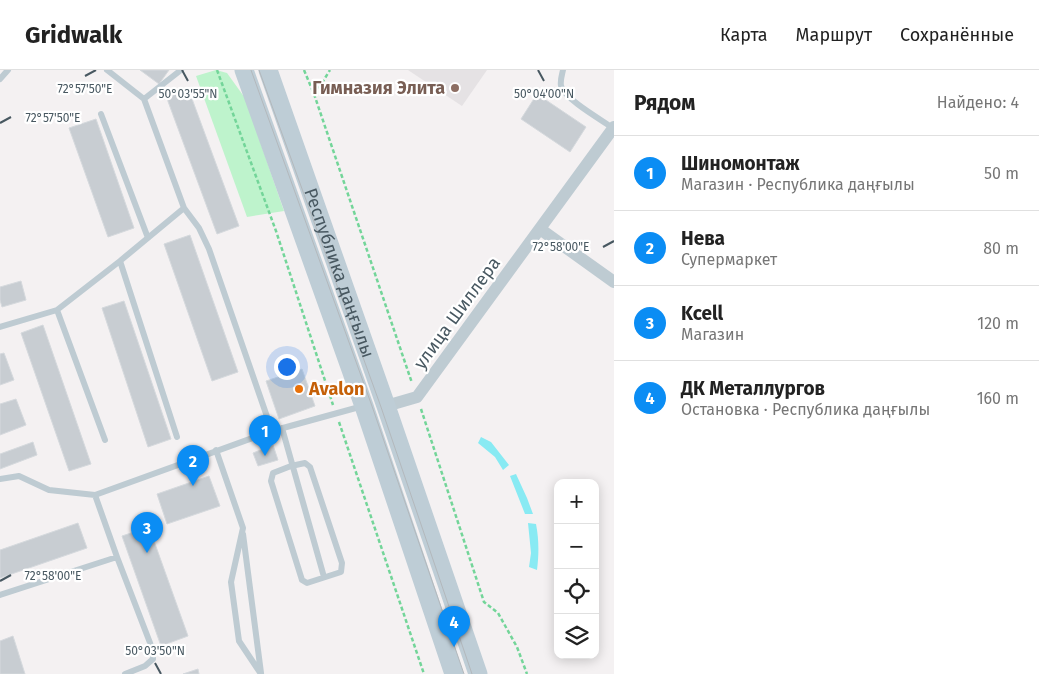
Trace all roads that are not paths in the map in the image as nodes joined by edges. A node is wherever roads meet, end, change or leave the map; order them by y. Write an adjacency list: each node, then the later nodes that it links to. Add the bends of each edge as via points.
1 (8, 70): 7 (lane)
2 (107, 70): 8 (lane)
3 (182, 70): 8 (lane)
4 (244, 70): 18 (main road, Республика даңғылы)
5 (268, 70): 19 (main road, Республика даңғылы)
6 (563, 70): 10 (lane, via 560,79 566,94)
7 (0, 79)
8 (144, 99): 11 (lane)
9 (101, 114): 13 (lane)
10 (614, 127): 12 (street, улица Шиллера)
11 (184, 208): 13 (lane); 21 (lane, via 209,248)
12 (540, 229): 15 (street); 19 (street, улица Шиллера, via 417,397)
13 (148, 238): 14 (lane)
14 (120, 261): 16 (lane); 22 (lane)
15 (614, 282)
16 (57, 310): 17 (lane); 23 (lane)
17 (0, 327)
18 (364, 406): 20 (lane); 34 (main road, Республика даңғылы)
19 (386, 406): 35 (main road, Республика даңғылы)
20 (282, 428): 21 (lane); 25 (lane)
21 (272, 431): 24 (lane)
22 (177, 438)
23 (105, 440)
24 (216, 450): 27 (lane); 28 (lane)
25 (292, 466): 30 (lane); 30 (lane, via 305,463 310,467 342,564 341,572); 30 (lane, via 273,473 271,481 302,580 307,583)
26 (0, 479): 27 (lane, via 19,476 49,490)
27 (95, 495): 29 (lane)
28 (243, 528): 33 (lane); 33 (lane, via 232,582 239,641)
29 (117, 557): 31 (lane); 32 (lane, via 152,648 153,659)
30 (324, 577)
31 (0, 595)
32 (125, 674)
33 (261, 674)
34 (454, 674)
35 (478, 674)

